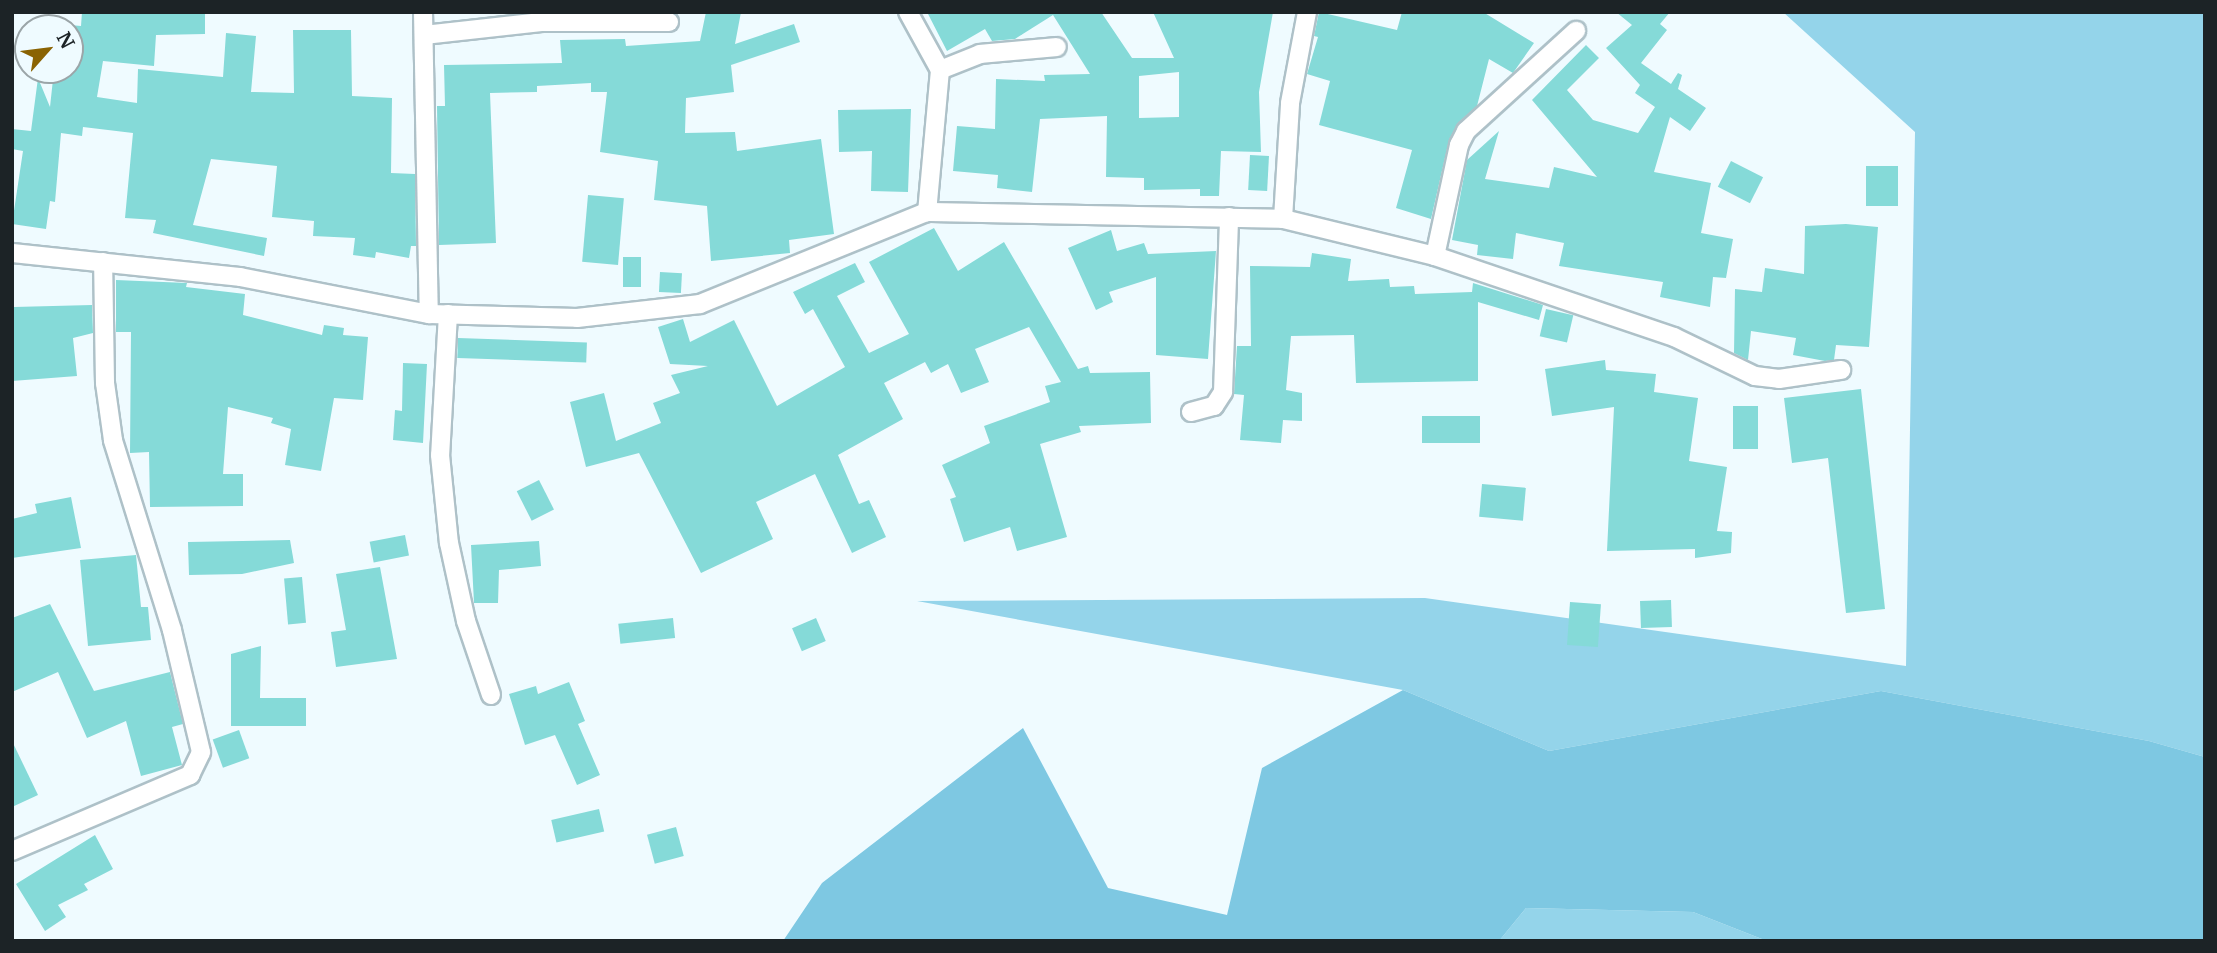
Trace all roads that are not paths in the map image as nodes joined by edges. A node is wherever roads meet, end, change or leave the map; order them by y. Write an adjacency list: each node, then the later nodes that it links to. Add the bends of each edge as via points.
1 (423, 12): 6 (street)
2 (908, 12): 8 (street)
3 (1307, 12): 11 (street, via 1290,103)
4 (668, 22): 6 (street, via 541,22)
5 (1576, 31): 13 (street, via 1466,131)
6 (424, 35): 15 (street)
7 (1056, 47): 8 (street, via 980,54)
8 (940, 70): 9 (street)
9 (927, 212): 10 (street); 16 (street, via 700,304 577,318)
10 (1229, 217): 11 (street); 18 (street, via 1223,392 1214,406)
11 (1283, 219): 13 (street)
12 (12, 253): 14 (street)
13 (1435, 256): 17 (street, via 1674,337 1755,376 1790,378)
14 (103, 262): 15 (street, via 240,277); 20 (street, via 105,383 113,440 172,630 201,752 190,775)
15 (429, 314): 16 (street)
16 (448, 314): 19 (street, via 440,455 449,543 466,621)
17 (1840, 370)
18 (1191, 412)
19 (491, 695)
20 (12, 851)

